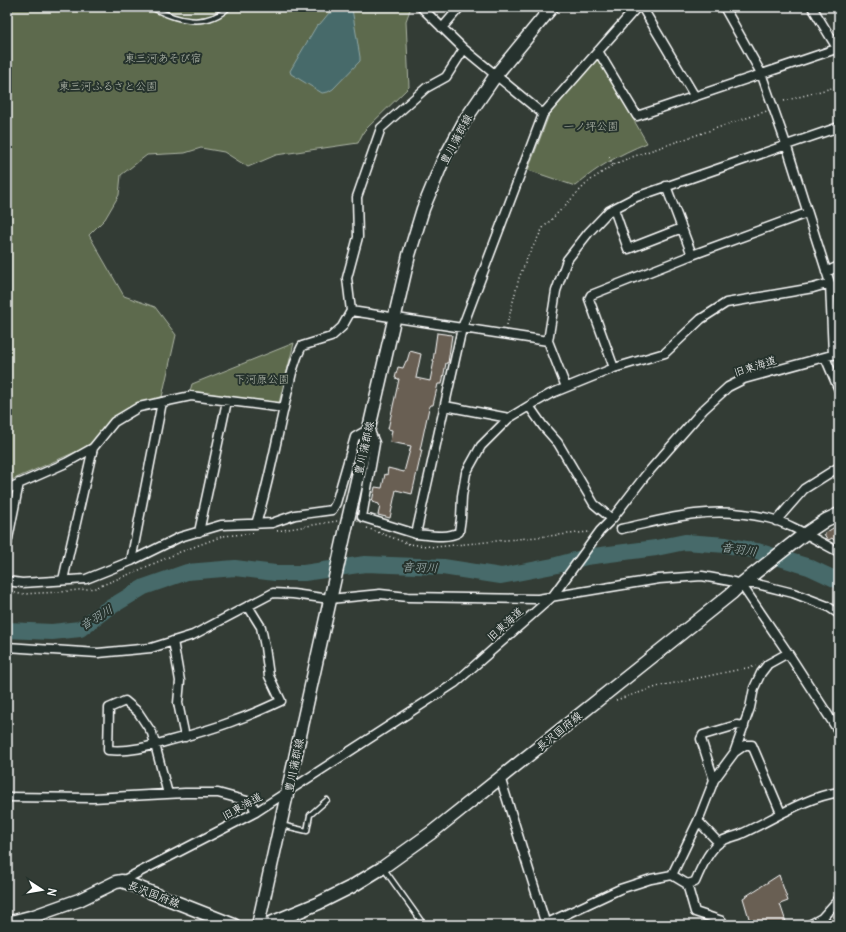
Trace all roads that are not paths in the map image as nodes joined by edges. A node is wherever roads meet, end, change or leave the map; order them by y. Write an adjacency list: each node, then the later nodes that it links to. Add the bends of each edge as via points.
1 (152, 7): 2 (lane, via 166,15 201,21 213,18)
2 (229, 7)
3 (421, 7): 10 (street)
4 (460, 7): 10 (street)
5 (552, 7): 15 (main road, 豊川蒲郡線)
6 (637, 7): 13 (street)
7 (642, 7): 16 (street)
8 (724, 7): 14 (street)
9 (812, 7): 11 (street)
10 (442, 28): 12 (street)
11 (838, 48): 14 (street)
12 (464, 49): 15 (street); 28 (street, via 446,77 426,88 381,128 357,197 358,237 347,278)
13 (598, 51): 16 (street, via 637,116); 17 (street)
14 (761, 73): 16 (street); 19 (street)
15 (496, 75): 17 (street); 29 (main road, 豊川蒲郡線, via 465,120 442,163 409,255)
16 (694, 95)
17 (543, 114): 30 (street)
18 (839, 127): 19 (street)
19 (786, 144): 20 (street); 22 (street)
20 (666, 186): 21 (street, via 636,197); 23 (street)
21 (614, 209): 23 (street, via 628,249); 31 (street, via 589,232 567,260 556,291)
22 (807, 213): 24 (street); 26 (street)
23 (682, 228): 24 (street)
24 (692, 255): 33 (street, via 591,294 589,299)
25 (839, 266): 26 (street)
26 (826, 272): 27 (street)
27 (830, 284): 32 (street); 33 (street, via 726,303 701,319 665,353)
28 (351, 311): 29 (street); 40 (street, via 342,327 331,337 302,346 296,359)
29 (394, 318): 30 (street); 42 (main road, 豊川蒲郡線)
30 (462, 328): 31 (street); 38 (street)
31 (548, 342): 34 (street)
32 (832, 355): 35 (street); 48 (street, 旧東海道, via 744,379 728,387 703,410 645,476)
33 (614, 368): 34 (street)
34 (566, 387): 39 (street)
35 (839, 390)
36 (227, 401): 37 (street, via 191,396); 40 (street); 52 (street)
37 (162, 402): 43 (street, via 139,407 114,422); 57 (street)
38 (445, 406): 41 (street); 53 (street)
39 (529, 406): 41 (street); 48 (street, via 558,443 594,504)
40 (284, 408): 50 (street, via 265,496)
41 (509, 418): 53 (street, via 481,446 466,473 459,532 454,535)
42 (369, 429): 50 (street, via 356,437 332,510); 53 (street, via 375,443 362,517); 62 (main road, 豊川蒲郡線)
43 (92, 448): 45 (street, via 66,464); 58 (street)
44 (839, 467): 49 (street, via 804,489)
45 (19, 483): 46 (street); 55 (street)
46 (7, 489)
47 (839, 514): 54 (main road, 長沢国府線)
48 (612, 519): 61 (street, 旧東海道, via 593,540)
49 (776, 521): 51 (street, via 747,515 695,514); 54 (street)
50 (256, 524): 52 (street, via 220,525)
51 (621, 529)
52 (199, 532): 57 (street, via 180,537)
53 (416, 534)
54 (804, 534): 56 (street); 60 (main road, 長沢国府線)
55 (7, 544)
56 (839, 552)
57 (131, 561): 58 (street, via 86,579)
58 (63, 580): 59 (street, via 22,583)
59 (7, 581)
60 (744, 581): 61 (street, via 702,576 659,579); 64 (street, via 793,593); 67 (street); 73 (main road, 長沢国府線)
61 (554, 594): 62 (street, via 538,599 408,597 380,594); 75 (street, 旧東海道, via 455,683)
62 (331, 596): 63 (street, via 273,593); 75 (main road, 豊川蒲郡線)
63 (248, 606): 65 (street, via 193,635); 70 (street, via 261,627 269,676 281,701)
64 (839, 614)
65 (174, 641): 66 (street, via 151,648 98,653); 70 (street, via 180,681 178,703)
66 (7, 647)
67 (788, 653): 68 (street, via 768,664 761,672); 69 (street)
68 (744, 726): 72 (street); 74 (street, via 737,725 703,735 701,739)
69 (839, 732)
70 (185, 737): 71 (street)
71 (155, 745): 71 (street, via 152,733 138,712 125,702 110,708 108,750); 77 (street)
72 (734, 753): 74 (street); 81 (street, via 745,745 752,745)
73 (500, 777): 85 (main road, 長沢国府線); 96 (street)
74 (714, 780): 82 (street)
75 (288, 792): 80 (street, 旧東海道); 83 (main road, 豊川蒲郡線)
76 (839, 792): 81 (street, via 823,794)
77 (168, 794): 78 (street, via 93,798); 80 (street, via 218,793 251,802)
78 (7, 797)
79 (327, 800): 83 (lane, via 310,815 307,831)
80 (256, 812): 87 (street, 旧東海道)
81 (781, 813): 84 (street)
82 (698, 821): 84 (street); 86 (street)
83 (281, 825): 93 (main road, 豊川蒲郡線)
84 (719, 843): 88 (street, via 703,864 695,882)
85 (382, 868): 94 (main road, 長沢国府線, via 352,887); 95 (lane)
86 (672, 875): 88 (street); 96 (street, via 620,890)
87 (122, 881): 91 (main road, 長沢国府線, via 79,900); 92 (main road, 長沢国府線)
88 (687, 884): 97 (street, via 695,912 722,921)
89 (839, 899): 90 (street)
90 (822, 918): 98 (street); 99 (street)
91 (7, 923)
92 (234, 925)
93 (258, 925)
94 (266, 925)
95 (424, 925)
96 (545, 925)
97 (723, 925)
98 (809, 925)
99 (829, 925)

